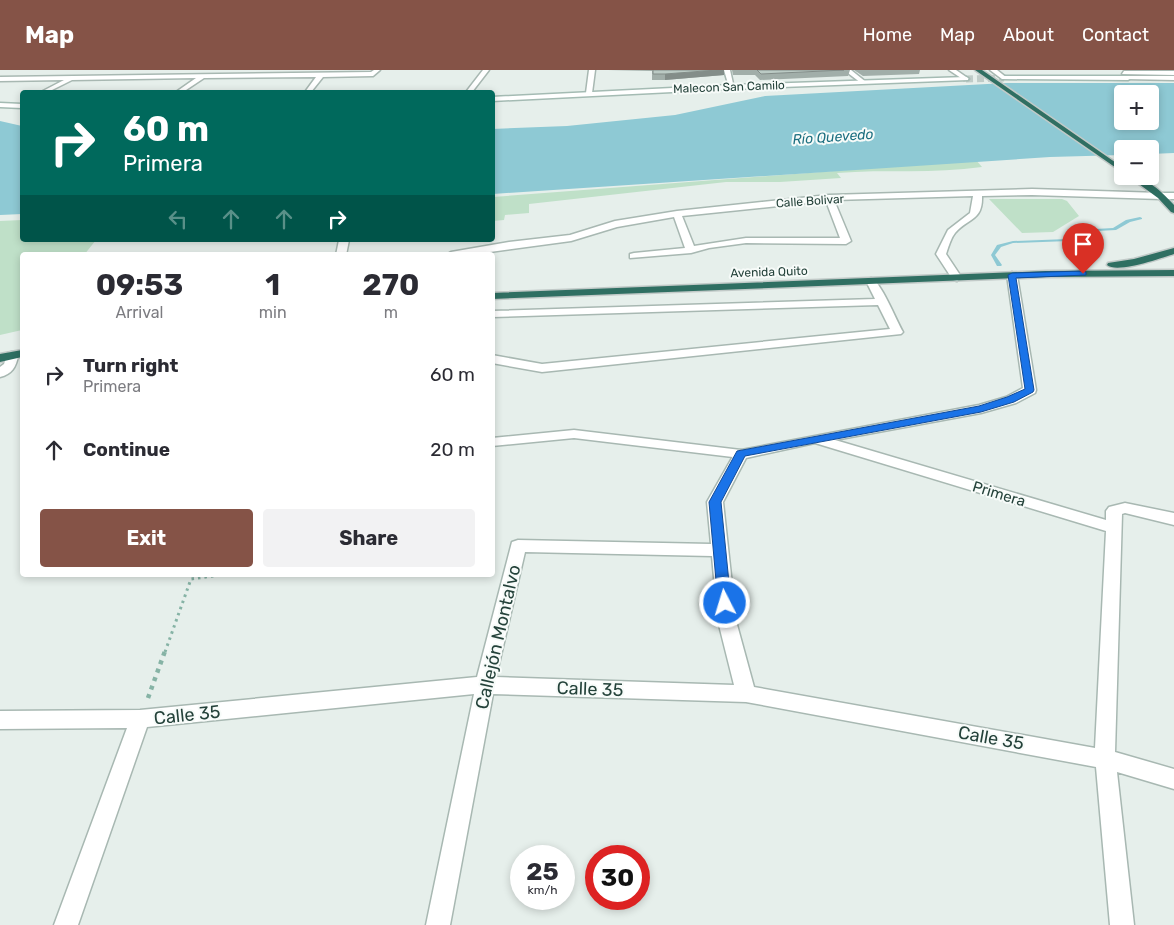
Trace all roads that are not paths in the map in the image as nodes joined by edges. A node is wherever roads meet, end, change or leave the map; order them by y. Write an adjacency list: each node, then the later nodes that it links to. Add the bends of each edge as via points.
1 (88, 70): 17 (street)
2 (211, 70): 14 (street)
3 (486, 70): 23 (street)
4 (592, 70): 24 (street)
5 (727, 70): 19 (street)
6 (847, 70): 18 (street)
7 (952, 70): 18 (street, Malecon San Camilo, via 966,79)
8 (978, 70): 28 (highway)
9 (993, 70): 11 (street, via 1004,78)
10 (375, 72): 13 (street)
11 (1124, 73): 12 (lane); 15 (street)
12 (1174, 73)
13 (322, 75): 14 (street); 22 (street)
14 (202, 76): 17 (street); 21 (street)
15 (1174, 78)
16 (0, 79): 17 (street)
17 (71, 79): 20 (street)
18 (863, 82): 19 (street, Malecon San Camilo)
19 (732, 87): 24 (street, Malecon San Camilo)
20 (48, 90)
21 (182, 90)
22 (310, 90)
23 (471, 90)
24 (589, 93): 25 (street, Malecon San Camilo)
25 (495, 99)
26 (0, 105): 27 (street)
27 (20, 105)
28 (1114, 164)
29 (1145, 185): 31 (highway)
30 (977, 194): 31 (street, Calle Bolivar, via 1032,192); 33 (street, Calle Bolivar); 43 (street, via 976,214 951,232 941,254)
31 (1161, 196): 32 (street, Calle Bolivar); 34 (highway)
32 (1174, 196)
33 (829, 198): 35 (street, Calle Bolivar); 36 (street, via 846,241 744,241 708,244)
34 (1174, 210)
35 (677, 214): 36 (street); 38 (street, Calle Bolivar, via 615,224 571,238)
36 (691, 250): 39 (street)
37 (1174, 251): 41 (highway, Avenida Quito, via 1135,262)
38 (468, 252)
39 (634, 256)
40 (1174, 273): 41 (highway, Avenida Quito)
41 (1046, 274): 42 (highway, Avenida Quito)
42 (1012, 275): 43 (highway, Avenida Quito); 49 (street, via 1030,390 981,409)
43 (957, 278): 44 (highway, Avenida Quito)
44 (872, 281): 45 (highway, Avenida Quito); 46 (street)
45 (495, 296)
46 (882, 302): 47 (street); 48 (street, via 897,332 542,368)
47 (495, 314)
48 (495, 360)
49 (815, 439): 51 (street, Primera); 53 (street, Primera)
50 (495, 442): 51 (lane, via 574,434)
51 (741, 454): 54 (street, via 715,502)
52 (1174, 519): 53 (street, via 1118,509 1114,510)
53 (1114, 528): 59 (street)
54 (720, 550): 55 (street, Callejón Montalvo, via 518,546); 56 (street, via 726,621)
55 (485, 685): 56 (street, Calle 35); 57 (street, Calle 35); 62 (street, Callejón Montalvo)
56 (746, 694): 59 (street, Calle 35)
57 (140, 719): 58 (street, Calle 35); 61 (street)
58 (0, 720)
59 (1106, 759): 60 (street, Calle 35); 63 (street)
60 (1174, 778)
61 (66, 925)
62 (438, 925)
63 (1122, 925)

